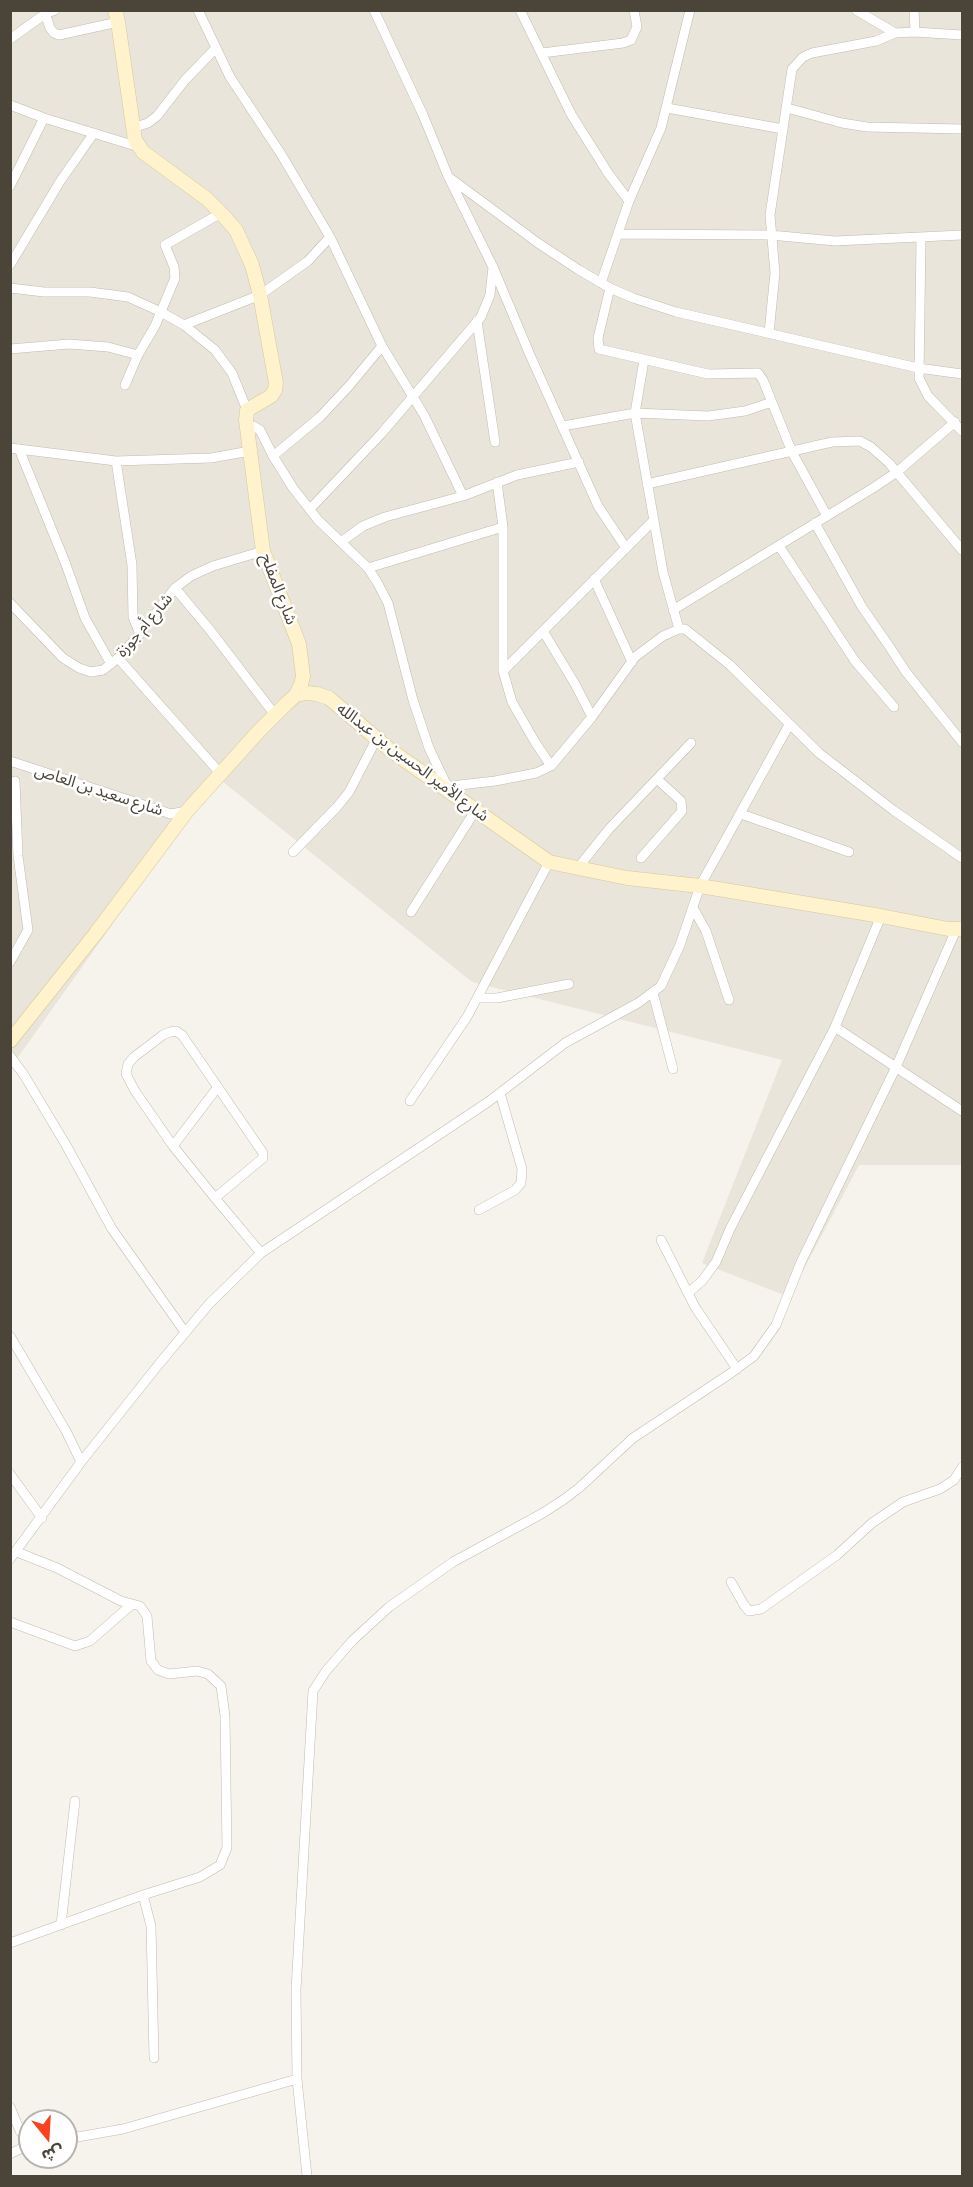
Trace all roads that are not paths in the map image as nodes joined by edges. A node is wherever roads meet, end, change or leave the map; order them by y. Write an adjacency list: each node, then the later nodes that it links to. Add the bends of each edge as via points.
1 (198, 10): 14 (street)
2 (520, 10): 15 (street)
3 (634, 10): 15 (street, via 637,27 631,39)
4 (690, 10): 17 (street)
5 (856, 10): 11 (street)
6 (914, 10): 10 (street)
7 (48, 12): 9 (street, via 54,33 59,35); 13 (street)
8 (376, 12): 25 (street)
9 (116, 16): 20 (street)
10 (915, 32): 11 (street); 12 (street)
11 (895, 33): 18 (street, via 803,57 792,69)
12 (963, 35)
13 (10, 39)
14 (216, 48): 20 (street, via 157,116); 32 (street)
15 (542, 53): 27 (street, via 585,139)
16 (10, 105): 19 (street)
17 (667, 108): 21 (street); 27 (street)
18 (786, 108): 21 (street); 22 (street, via 867,127)
19 (44, 118): 23 (street); 26 (street)
20 (132, 128): 24 (street)
21 (783, 129): 30 (street, via 771,196)
22 (963, 129)
23 (94, 133): 24 (street); 34 (street)
24 (139, 147): 28 (street)
25 (448, 176): 35 (street); 36 (street, via 538,243)
26 (10, 186)
27 (629, 201): 29 (street)
28 (220, 213): 38 (street, via 236,230 246,249); 39 (street, via 165,245 175,278)
29 (619, 234): 30 (street); 36 (street)
30 (770, 235): 33 (street, via 835,241); 42 (street, via 775,273)
31 (963, 236): 33 (street)
32 (330, 237): 38 (street, via 308,261); 43 (street)
33 (921, 238): 47 (street)
34 (10, 265)
35 (493, 267): 40 (street, via 490,295); 55 (street)
36 (606, 286): 42 (street, via 676,312); 46 (street, via 598,348)
37 (10, 288): 39 (street, via 128,297)
38 (260, 295): 41 (street); 52 (street, via 276,383 271,396)
39 (161, 312): 41 (street); 45 (street)
40 (477, 321): 50 (street); 58 (street)
41 (184, 325): 52 (street, via 215,350 232,374)
42 (770, 333): 47 (street)
43 (382, 346): 50 (street); 62 (street, via 320,417)
44 (10, 349): 45 (street, via 69,344 108,347)
45 (138, 355): 49 (street)
46 (644, 360): 51 (street, via 717,375 758,374); 53 (street)
47 (918, 368): 48 (street); 54 (street, via 928,396)
48 (963, 374)
49 (125, 385)
50 (414, 397): 68 (street); 69 (street)
51 (772, 402): 53 (street, via 726,415); 61 (street)
52 (247, 410): 56 (street, شارع المفلح)
53 (635, 413): 55 (street); 67 (street)
54 (955, 422): 57 (street); 65 (street)
55 (563, 426): 64 (street)
56 (247, 428): 60 (street, شارع المفلح); 62 (street, via 260,430)
57 (963, 431)
58 (495, 442)
59 (15, 448): 63 (street); 87 (street, via 85,618)
60 (250, 451): 63 (street, via 211,458); 77 (street, شارع المفلح)
61 (792, 452): 65 (street, via 832,442 860,441); 67 (street); 70 (street)
62 (273, 456): 69 (street)
63 (116, 461): 86 (street, via 132,565 133,617)
64 (579, 462): 66 (street); 76 (street, via 598,506)
65 (897, 472): 70 (street); 78 (street)
66 (497, 482): 68 (street); 73 (street)
67 (647, 484): 71 (street)
68 (462, 496): 74 (street, via 385,517 363,526)
69 (310, 510): 74 (street)
70 (827, 516): 72 (street)
71 (653, 521): 76 (street); 83 (street)
72 (815, 523): 75 (street); 96 (street, via 888,646)
73 (503, 527): 79 (street); 89 (street)
74 (341, 542): 79 (street)
75 (779, 546): 83 (street); 91 (street, via 855,661)
76 (626, 548): 80 (street)
77 (263, 550): 81 (street, شارع أم جوزة, via 213,566); 90 (street, شارع المفلح, via 299,644 303,676)
78 (963, 550)
79 (368, 568): 104 (street, via 388,603 413,700)
80 (594, 579): 85 (street); 88 (street)
81 (175, 588): 86 (street, شارع أم جوزة); 92 (street)
82 (10, 603): 87 (street, شارع أم جوزة, via 63,658 79,668 102,670)
83 (673, 610): 84 (street)
84 (678, 628): 88 (street, via 650,644); 94 (street, via 690,632 730,665)
85 (543, 630): 89 (street); 93 (street)
86 (140, 634): 87 (street, شارع أم جوزة)
87 (115, 661): 101 (street)
88 (632, 662): 93 (street)
89 (502, 671): 100 (street, via 517,711)
90 (296, 695): 92 (street); 95 (street, شارع الأمير الحسين بن عبدالله, via 329,698)
91 (894, 707)
92 (275, 715): 101 (street)
93 (592, 717): 100 (street)
94 (789, 725): 107 (street); 111 (street, via 893,810)
95 (377, 738): 104 (street, شارع الأمير الحسين بن عبدالله); 108 (street, via 349,792)
96 (963, 742)
97 (691, 743): 102 (street)
98 (10, 761): 99 (street, شارع سعيد بن العاص)
99 (22, 764): 103 (street); 105 (street, شارع سعيد بن العاص, via 171,814)
100 (551, 766): 104 (street, via 536,773)
101 (220, 773): 105 (street)
102 (657, 779): 110 (street, via 681,801 682,811); 113 (street)
103 (13, 785): 119 (street, via 28,930)
104 (445, 787): 106 (street, شارع الأمير الحسين بن عبدالله)
105 (187, 811): 125 (street)
106 (475, 811): 112 (street, شارع الأمير الحسين بن عبدالله); 116 (street)
107 (741, 813): 109 (street); 114 (street)
108 (293, 852)
109 (849, 852)
110 (641, 858)
111 (963, 858)
112 (549, 862): 113 (street, شارع الأمير الحسين بن عبدالله); 122 (street)
113 (577, 869): 114 (street, شارع الأمير الحسين بن عبدالله)
114 (700, 886): 115 (street); 117 (street, شارع الأمير الحسين بن عبدالله)
115 (693, 908): 121 (street, via 671,967); 123 (street, via 706,931)
116 (411, 912)
117 (881, 916): 118 (street, شارع الأمير الحسين بن عبدالله); 124 (street)
118 (959, 930): 127 (street)
119 (10, 962)
120 (569, 984): 122 (street)
121 (653, 993): 128 (street); 130 (street, via 565,1043)
122 (478, 998): 131 (street)
123 (729, 1000)
124 (835, 1027): 127 (street); 138 (street, via 716,1262)
125 (10, 1041)
126 (10, 1056): 139 (street, via 66,1145 112,1229)
127 (896, 1067): 132 (street); 141 (street, via 801,1262 776,1326 754,1356)
128 (673, 1069)
129 (217, 1088): 133 (street); 133 (street, via 176,1030 163,1035 128,1064 126,1074 130,1083); 134 (street, via 260,1146 263,1158)
130 (501, 1093): 135 (street, via 522,1170 521,1183); 137 (street)
131 (410, 1101)
132 (963, 1111)
133 (173, 1146): 134 (street)
134 (215, 1198): 137 (street)
135 (479, 1210)
136 (661, 1240): 138 (street)
137 (261, 1252): 139 (street)
138 (688, 1293): 141 (street)
139 (185, 1332): 142 (street)
140 (10, 1336): 142 (street)
141 (737, 1369): 155 (street, via 633,1438 563,1500 453,1562 389,1606 351,1641 321,1677 313,1691 311,1711 296,1990)
142 (81, 1462): 145 (street)
143 (963, 1467): 147 (street, via 954,1480 903,1502 872,1523 837,1555 761,1608 749,1611)
144 (10, 1474): 145 (street)
145 (42, 1518): 146 (street)
146 (14, 1556): 148 (street, via 57,1568)
147 (731, 1582)
148 (132, 1605): 149 (street, via 90,1641 75,1646); 151 (street, via 146,1611 149,1647 158,1670 169,1674 208,1674 221,1686 225,1708 225,1857 220,1865 200,1877)
149 (10, 1622)
150 (75, 1801): 152 (street)
151 (143, 1895): 152 (street); 154 (street, via 151,1926)
152 (61, 1925): 153 (street)
153 (10, 1943)
154 (154, 2058)
155 (297, 2079): 158 (street, via 123,2129); 159 (street)
156 (10, 2107): 157 (street)
157 (18, 2126)
158 (78, 2137)
159 (307, 2176)

